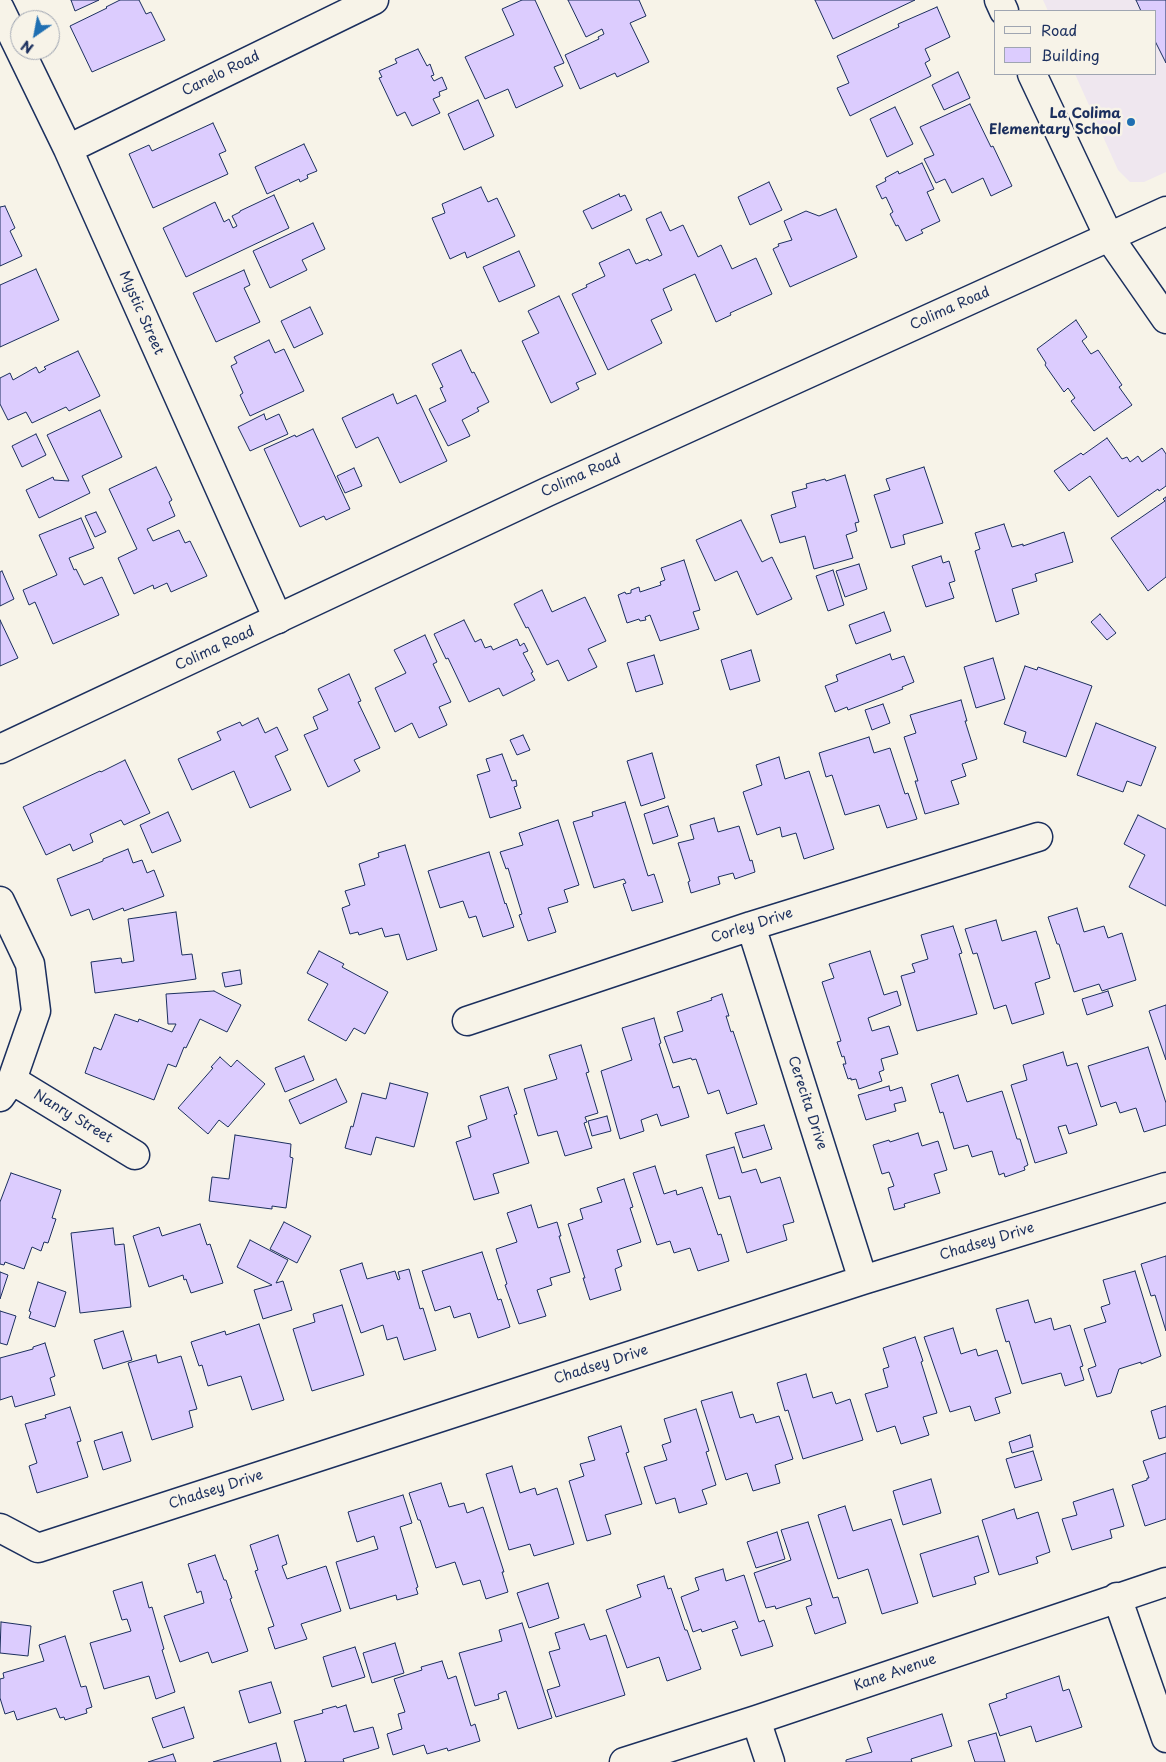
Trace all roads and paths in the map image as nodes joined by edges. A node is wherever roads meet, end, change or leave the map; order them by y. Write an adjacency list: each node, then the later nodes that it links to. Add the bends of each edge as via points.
1 (374, 0): 4 (street, Canelo Road)
2 (0, 9): 4 (street, Mystic Street)
3 (1032, 75): 6 (street)
4 (68, 149): 8 (street, Mystic Street)
5 (1166, 211): 6 (street, Colima Road)
6 (1109, 237): 7 (street); 8 (street, Colima Road, via 548,492)
7 (1166, 318)
8 (278, 619): 9 (street, Colima Road)
9 (0, 748)
10 (1038, 837): 12 (street, Corley Drive)
11 (0, 901): 14 (street, Nanry Street, via 30,964 36,1011)
12 (751, 926): 13 (street, Corley Drive); 17 (street, Cerecita Drive)
13 (467, 1021)
14 (6, 1089): 15 (street, Nanry Street)
15 (135, 1155)
16 (1166, 1187): 17 (street, Chadsey Drive)
17 (863, 1280): 18 (street, Chadsey Drive, via 38,1548)
18 (0, 1528)
19 (1166, 1582): 20 (street, Kane Avenue)
20 (1117, 1597): 21 (street, Kane Avenue); 22 (street)
21 (756, 1720): 23 (street, Kane Avenue); 24 (street)
22 (1166, 1738)
23 (624, 1762)
24 (770, 1762)

